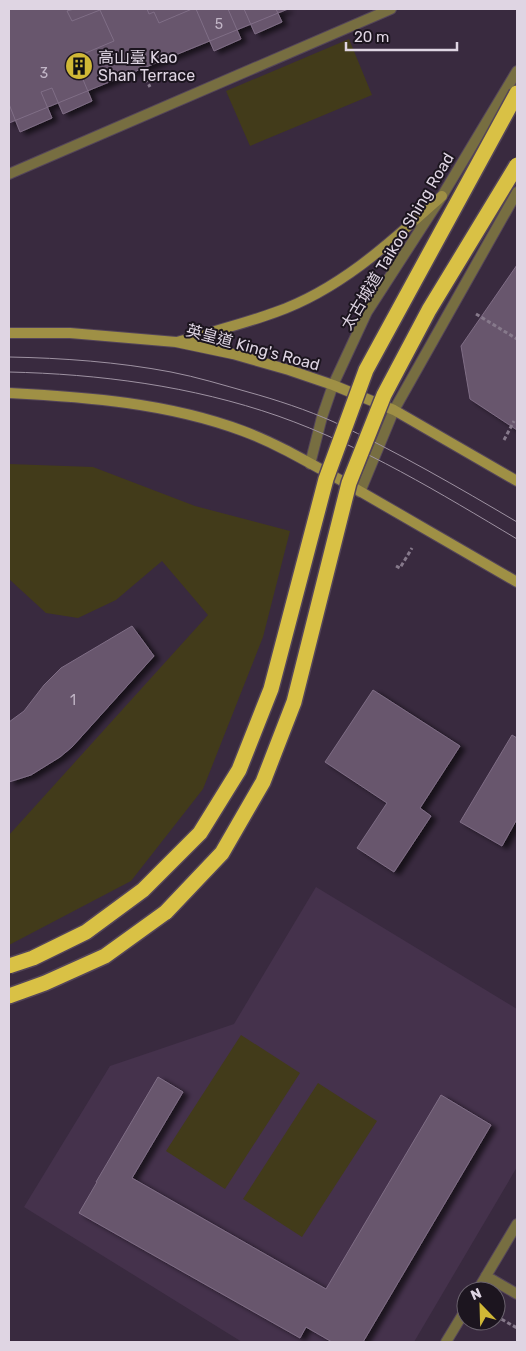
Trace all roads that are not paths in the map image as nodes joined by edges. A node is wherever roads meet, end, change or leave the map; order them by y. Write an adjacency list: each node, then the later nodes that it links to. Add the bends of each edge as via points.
1 (391, 9): 5 (street)
2 (517, 71): 7 (street, 太古城道 Taikoo Shing Road)
3 (517, 93): 17 (highway, bridge, via 366,370 326,479 271,689 239,770 200,833 144,890 86,932)
4 (517, 165): 18 (highway, bridge, via 429,310 384,395 349,483 294,702 263,782 222,853 166,912 105,956)
5 (9, 174)
6 (517, 192): 12 (street)
7 (442, 196): 9 (main road, via 381,251 316,294 277,312); 10 (street, 太古城道 Taikoo Shing Road, via 367,312)
8 (9, 333): 9 (main road, 英皇道 King's Road, via 70,333)
9 (176, 342): 10 (main road, 英皇道 King's Road, via 233,354)
10 (333, 384): 12 (main road, 英皇道 King's Road); 13 (street, 太古城道 Taikoo Shing Road)
11 (9, 394): 13 (main road, via 115,401 205,418 244,431)
12 (394, 410): 14 (main road, 英皇道 King's Road); 15 (street)
13 (310, 464): 15 (main road)
14 (517, 481)
15 (360, 492): 16 (main road)
16 (517, 582)
17 (9, 966)
18 (9, 996)
19 (517, 1224): 20 (street)
20 (486, 1276): 21 (street); 22 (street)
21 (483, 1281)
22 (517, 1294)
23 (456, 1326): 24 (street)
24 (446, 1342)

